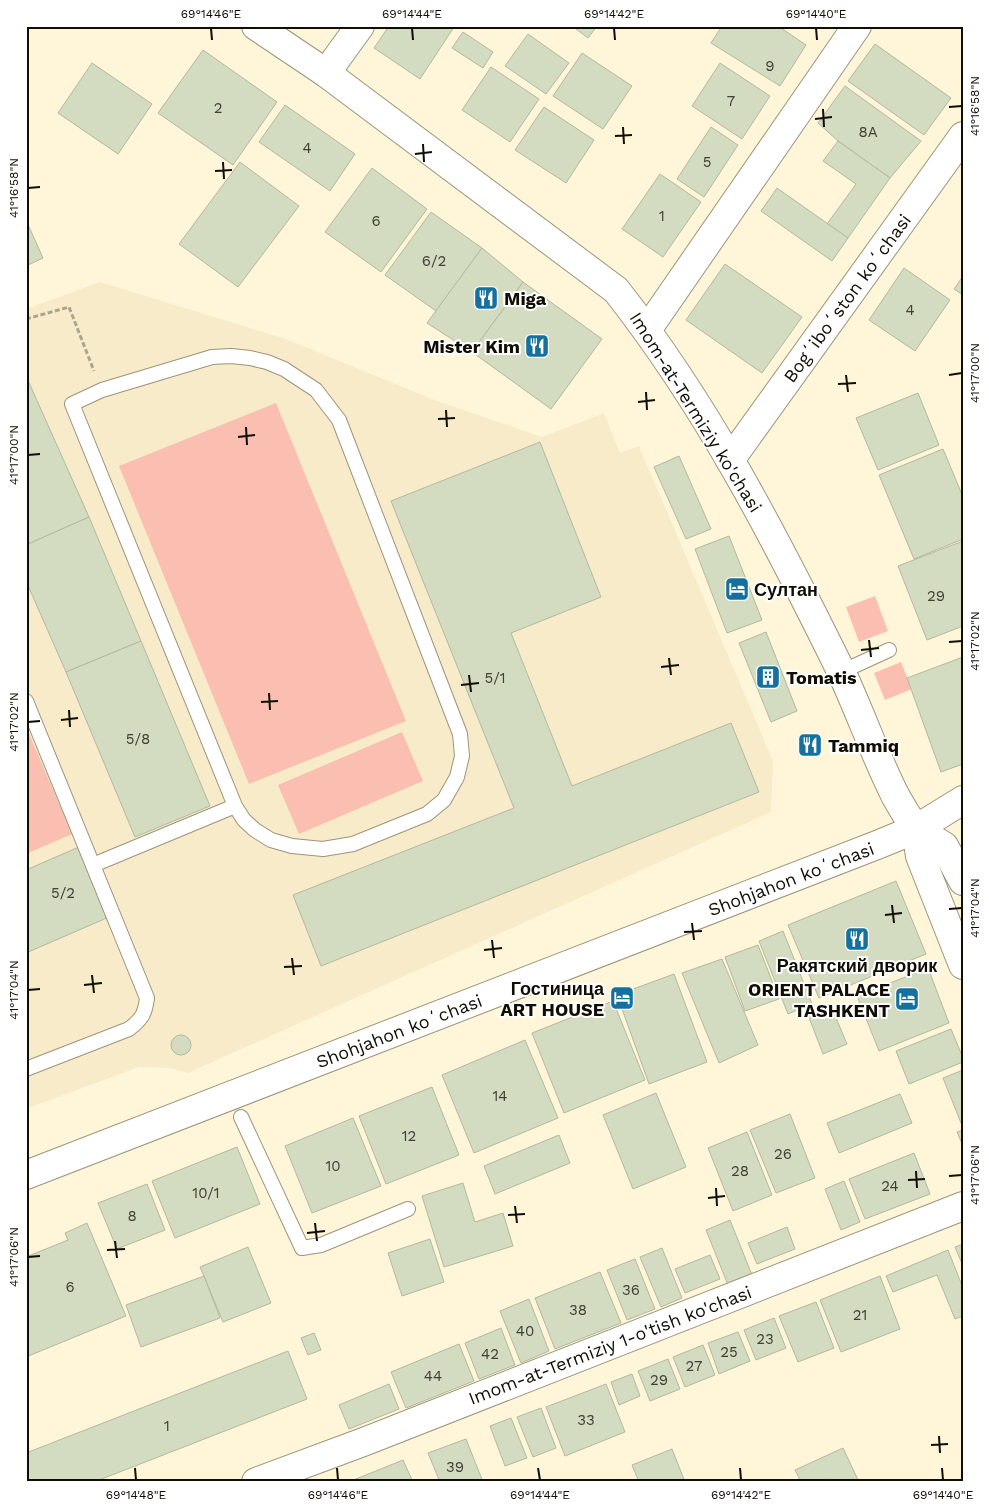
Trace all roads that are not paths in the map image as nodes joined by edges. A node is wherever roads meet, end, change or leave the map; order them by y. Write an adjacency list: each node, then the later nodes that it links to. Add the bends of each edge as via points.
1 (256, 26): 4 (street, Imom-at-Termiziy ko'chasi)
2 (360, 26): 4 (street)
3 (857, 26): 6 (street)
4 (326, 73): 6 (street, Imom-at-Termiziy ko'chasi, via 616,290)
5 (963, 136): 7 (street, Bogʻiboʻston koʻchasi)
6 (647, 330): 7 (street, Imom-at-Termiziy ko'chasi)
7 (730, 460): 9 (street, Imom-at-Termiziy ko'chasi, via 789,565)
8 (889, 650): 9 (lane)
9 (841, 672): 14 (street, Imom-at-Termiziy ko'chasi, via 896,798)
10 (26, 701): 15 (lane)
11 (963, 800): 14 (street, Shohjahon koʻchasi)
12 (235, 806): 12 (lane, via 244,820 271,840 323,849 353,844 427,814 444,800 457,777 462,756 460,734 339,420 316,390 284,370 267,362 231,356 212,357 102,390 72,404); 15 (lane)
13 (963, 821): 14 (street)
14 (916, 829): 16 (street, Imom-at-Termiziy ko'chasi, via 944,846); 17 (street, Imom-at-Termiziy ko'chasi, via 920,856); 20 (street, Shohjahon koʻchasi)
15 (93, 866): 18 (lane, via 147,998 146,1011 129,1029)
16 (963, 881)
17 (963, 965)
18 (26, 1069)
19 (241, 1117): 22 (lane, via 302,1248 321,1245)
20 (26, 1175)
21 (963, 1206): 23 (street, Imom-at-Termiziy 1-o'tish ko'chasi)
22 (408, 1209)
23 (256, 1482)

